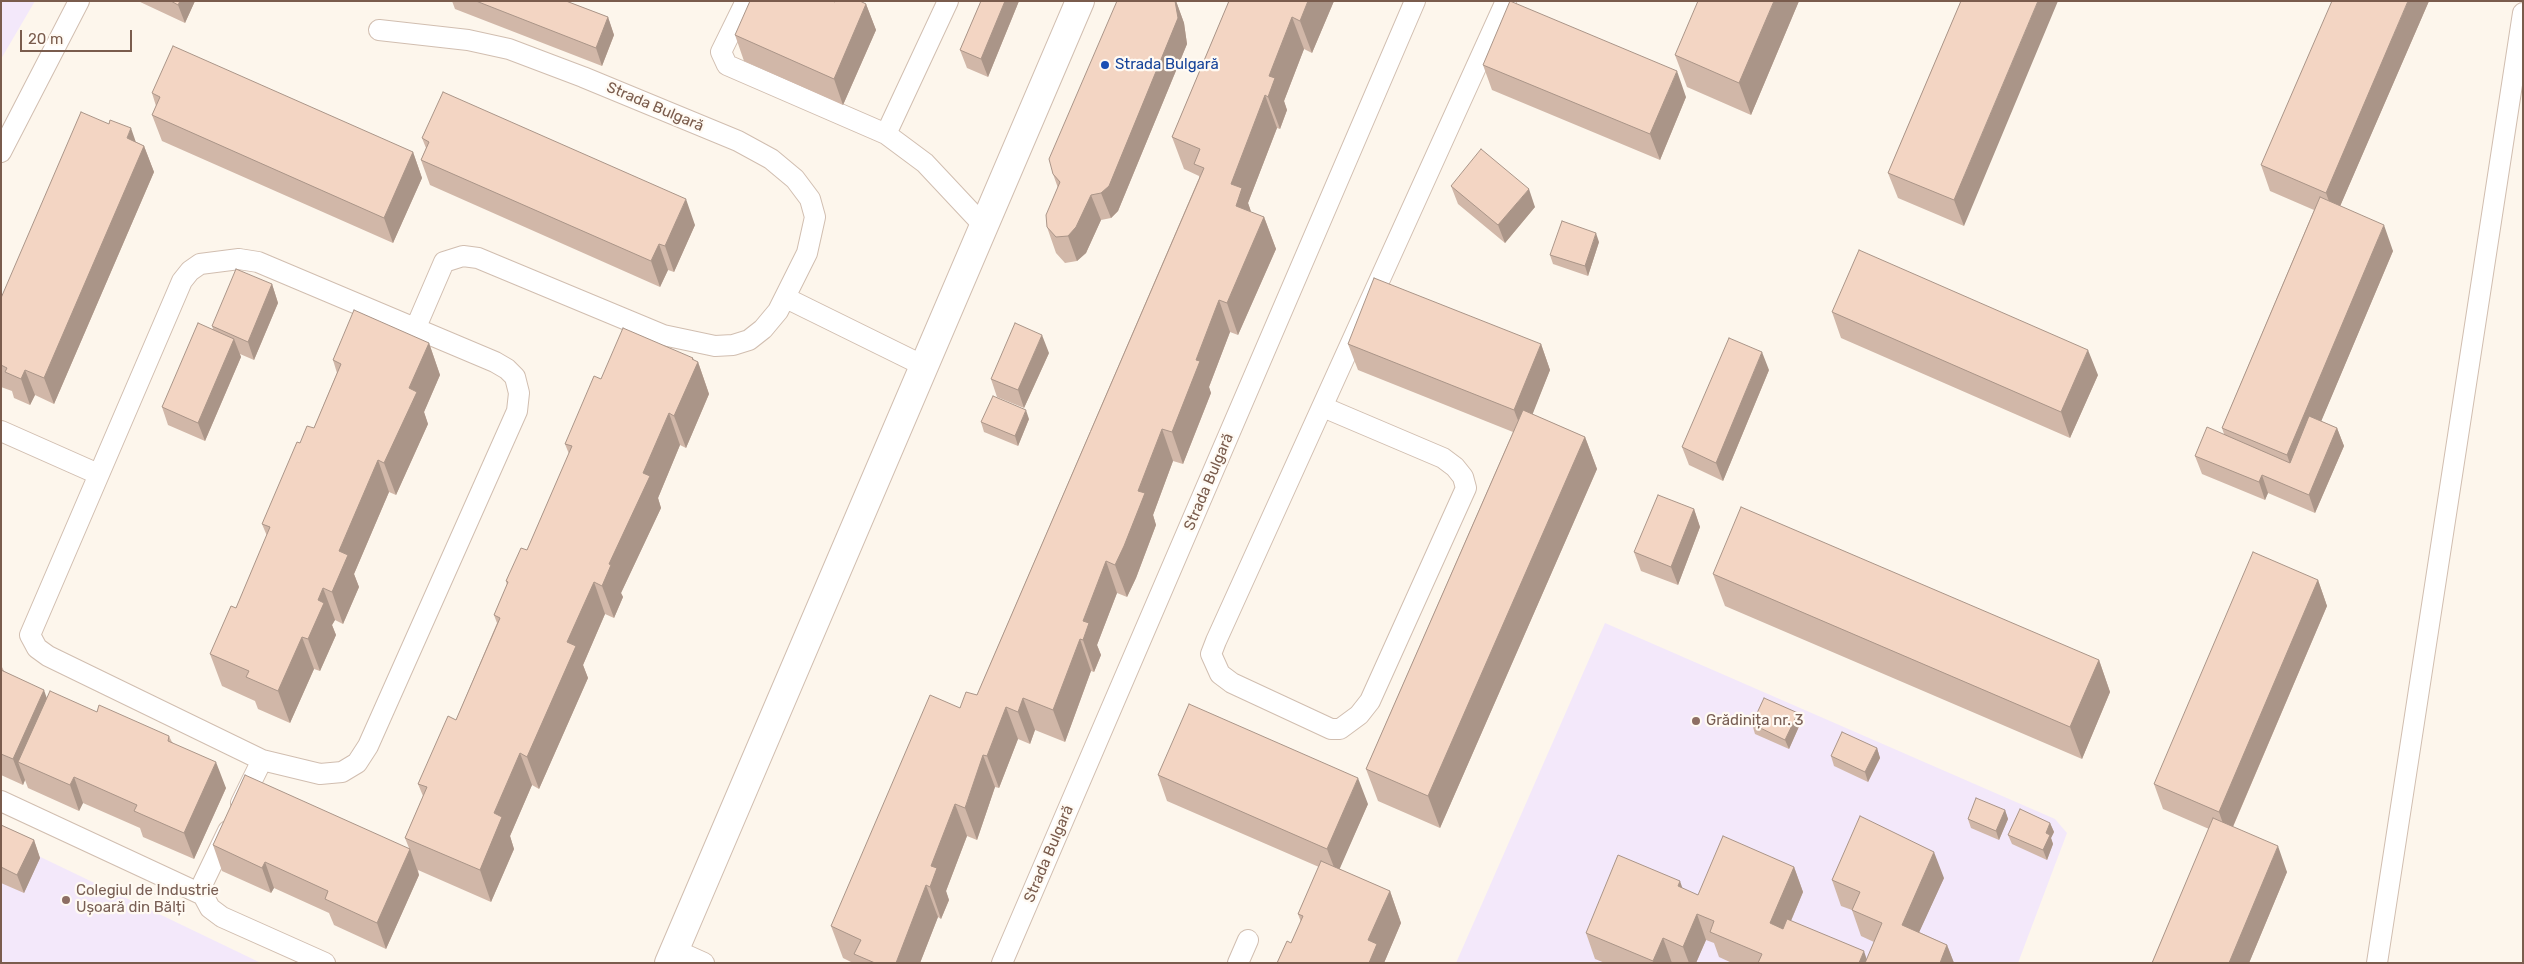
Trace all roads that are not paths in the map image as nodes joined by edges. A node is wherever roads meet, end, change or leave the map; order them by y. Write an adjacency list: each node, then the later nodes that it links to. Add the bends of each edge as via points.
1 (79, 1): 10 (lane)
2 (746, 1): 9 (lane, via 721,52 727,65)
3 (948, 1): 9 (lane)
4 (1080, 1): 11 (street)
5 (1415, 1): 23 (lane, Strada Bulgară)
6 (1506, 1): 15 (lane)
7 (2523, 13): 27 (lane)
8 (379, 30): 12 (lane, Strada Bulgară, via 468,40 509,49 729,138 770,159 795,179 810,199 815,217 807,253)
9 (886, 134): 11 (lane, via 924,163)
10 (1, 152)
11 (984, 226): 14 (street)
12 (786, 298): 13 (lane, Strada Bulgară, via 778,312 749,340 715,346 663,334 478,258 462,256 444,262); 14 (lane)
13 (416, 327): 17 (lane, via 258,262 239,259 200,264 190,270 182,281); 18 (lane, via 507,369 515,377 519,393 517,411 368,746 357,763 342,772 320,774)
14 (924, 366): 22 (street)
15 (1323, 407): 15 (lane, via 1443,458 1455,467 1466,488 1370,701 1359,715 1340,728 1331,728 1232,683 1220,674 1211,654)
16 (1, 431): 17 (lane)
17 (98, 474): 18 (lane, via 34,622 30,635 37,648)
18 (262, 760): 20 (lane, via 203,883)
19 (1, 801): 20 (lane)
20 (203, 895): 24 (lane, via 210,908 222,917)
21 (1248, 940): 26 (lane)
22 (672, 956): 25 (lane)
23 (1007, 961)
24 (325, 963)
25 (704, 963)
26 (1238, 963)
27 (2377, 963)

